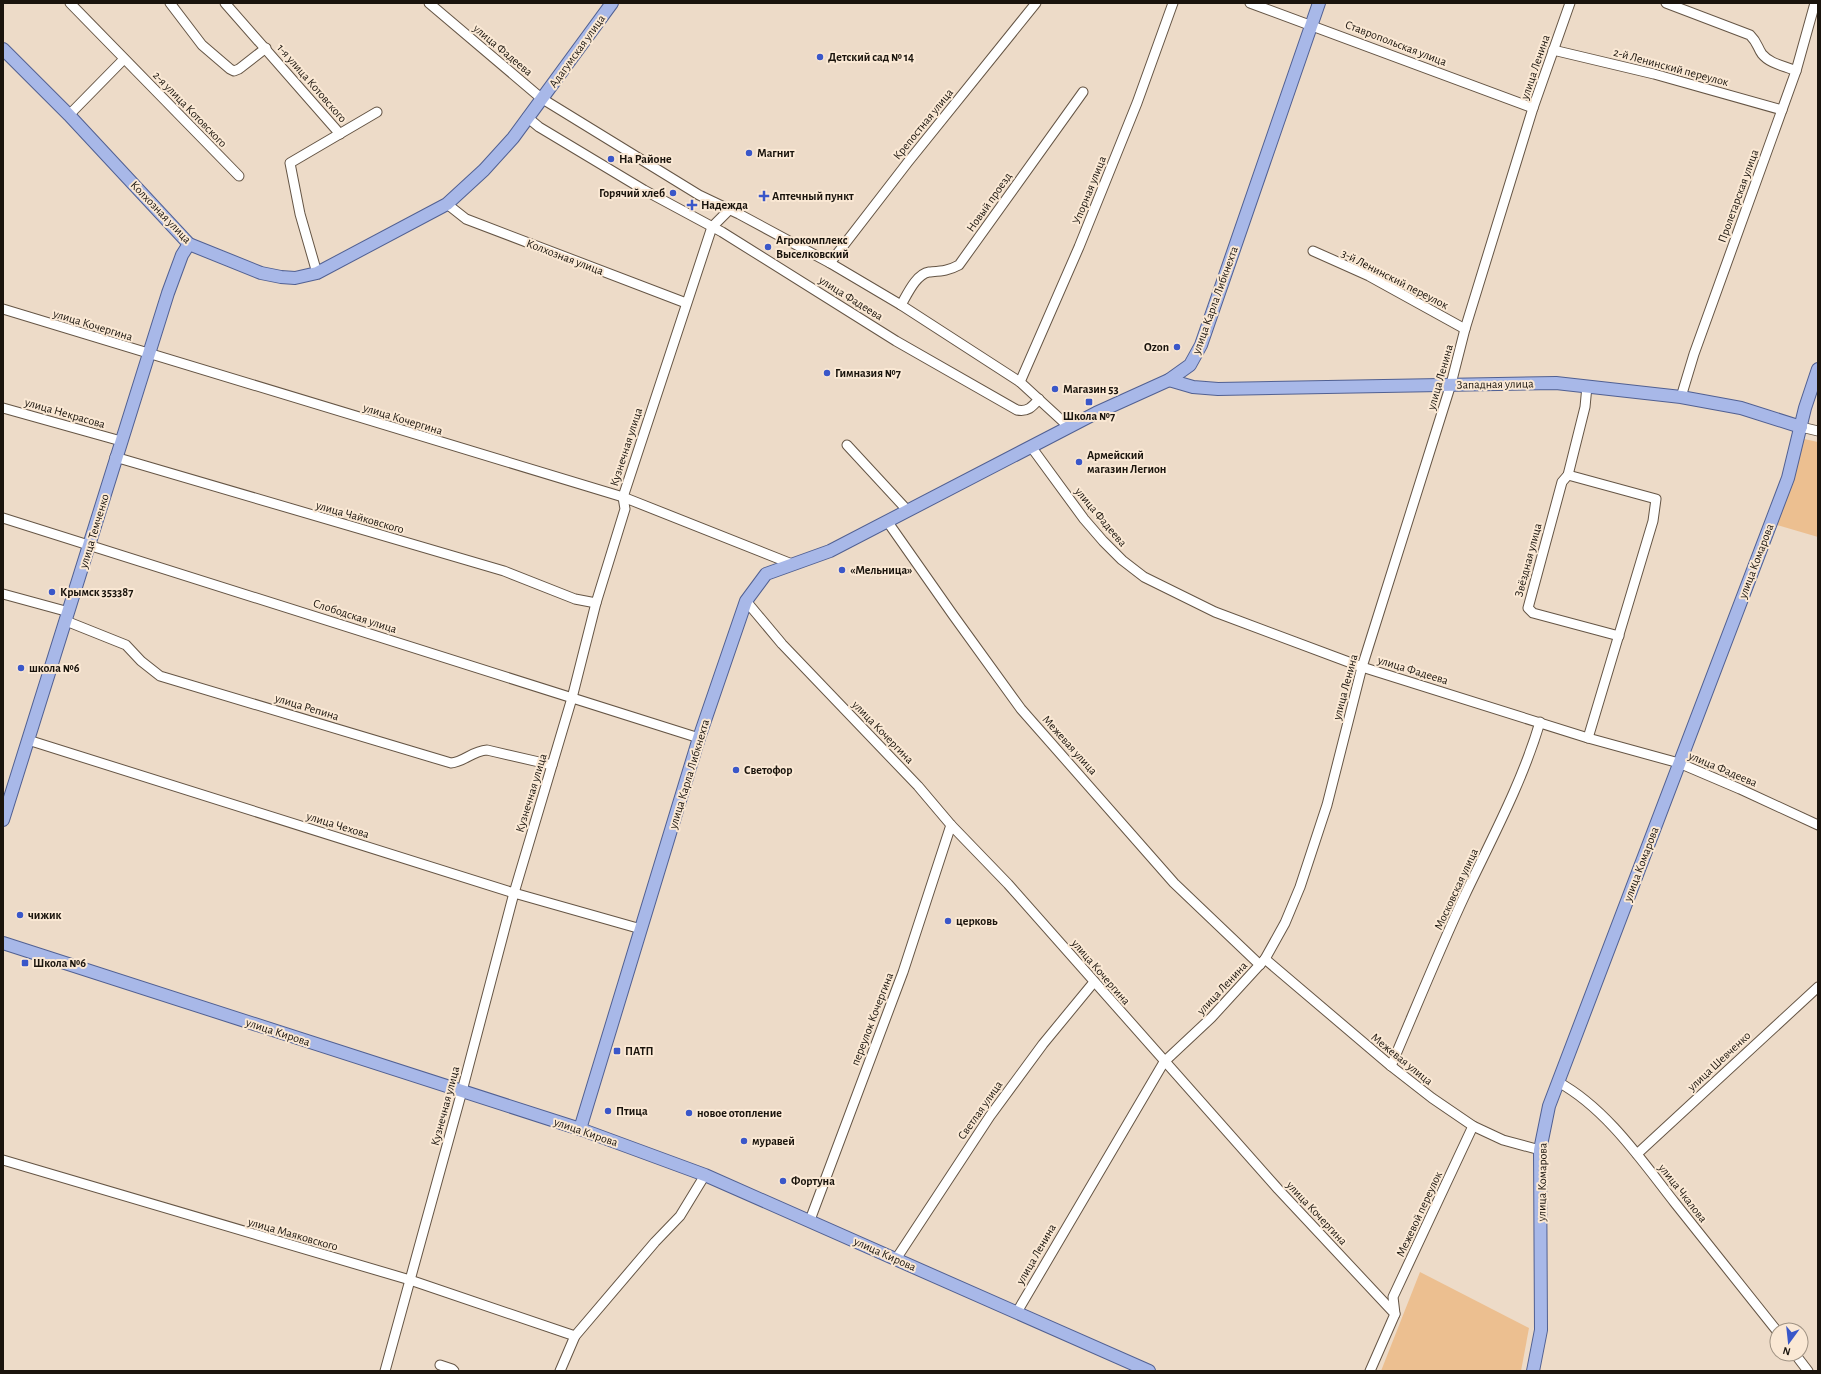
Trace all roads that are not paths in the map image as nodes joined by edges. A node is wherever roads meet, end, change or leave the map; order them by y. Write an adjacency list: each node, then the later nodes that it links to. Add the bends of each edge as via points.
1 (70, 3): 17 (street, 2-я улица Котовского)
2 (170, 3): 14 (street, 1-я улица Котовского, via 202,45 234,71)
3 (225, 3): 14 (street, 1-я улица Котовского)
4 (430, 3): 20 (street, улица Фадеева)
5 (612, 3): 20 (main road, Адагумская улица)
6 (1036, 3): 33 (street, Крепостная улица)
7 (1173, 3): 42 (street, Упорная улица, via 1137,103 1079,247)
8 (1250, 3): 13 (street, Ставропольская улица)
9 (1319, 3): 13 (main road, улица Карла Либкнехта)
10 (1570, 3): 16 (street, улица Ленина)
11 (1666, 3): 18 (street, via 1750,34 1769,61)
12 (1815, 3): 18 (street, Пролетарская улица)
13 (1312, 25): 21 (street, Ставропольская улица); 41 (main road, улица Карла Либкнехта, via 1201,345 1190,365)
14 (266, 48): 26 (street, 1-я улица Котовского)
15 (3, 49): 24 (main road, Колхозная улица)
16 (1554, 50): 21 (street, улица Ленина); 22 (street, 2-й Ленинский переулок, via 1654,74)
17 (124, 58): 24 (street); 27 (street, 2-я улица Котовского)
18 (1796, 71): 22 (street, Пролетарская улица)
19 (1083, 92): 36 (street, Новый проезд, via 959,265 942,272 927,272 921,276)
20 (542, 98): 25 (main road, Колхозная улица); 29 (street, улица Фадеева, via 693,192)
21 (1533, 108): 38 (street, улица Ленина)
22 (1782, 110): 45 (street, Пролетарская улица, via 1699,339)
23 (377, 112): 26 (street, 1-я улица Котовского)
24 (69, 115): 31 (main road, Колхозная улица)
25 (527, 117): 28 (main road, Колхозная улица, via 513,138 484,170); 30 (street, улица Фадеева, via 539,127 644,190)
26 (340, 134): 34 (street, 1-я улица Котовского, via 290,163 300,214)
27 (239, 176)
28 (447, 204): 34 (main road, Колхозная улица); 35 (street, Колхозная улица, via 466,219)
29 (730, 210): 30 (street); 33 (street, улица Фадеева)
30 (712, 227): 35 (street, Кузнечная улица); 46 (street, улица Фадеева, via 896,341 1017,410 1030,409)
31 (189, 244): 34 (main road, Колхозная улица, via 261,273 295,278); 39 (main road, улица Темченко, via 182,255 168,293)
32 (1313, 251): 38 (street, 3-й Ленинский переулок, via 1369,276)
33 (830, 263): 36 (street, улица Фадеева)
34 (317, 273)
35 (686, 303): 56 (street, Кузнечная улица)
36 (901, 304): 42 (street, улица Фадеева)
37 (3, 309): 39 (street, улица Кочергина)
38 (1465, 329): 43 (street, улица Ленина)
39 (149, 354): 51 (main road, улица Темченко); 56 (street, улица Кочергина)
40 (1818, 369): 48 (main road, улица Комарова)
41 (1169, 380): 43 (main road, Западная улица, via 1193,387 1218,389); 49 (main road, улица Карла Либкнехта)
42 (1020, 382): 46 (street, улица Фадеева)
43 (1452, 384): 44 (main road, Западная улица, via 1556,383); 67 (street, улица Ленина)
44 (1587, 386): 45 (main road, Западная улица); 55 (street, Звёздная улица, via 1585,407)
45 (1681, 397): 48 (main road, Западная улица, via 1740,408)
46 (1039, 399): 49 (street, улица Фадеева)
47 (3, 408): 51 (street, улица Некрасова)
48 (1801, 427): 50 (street, Западная улица); 73 (main road, улица Комарова, via 1788,478)
49 (1069, 428): 53 (main road, улица Карла Либкнехта)
50 (1818, 431)
51 (121, 441): 54 (main road, улица Темченко)
52 (847, 445): 57 (street)
53 (1032, 448): 57 (main road, улица Карла Либкнехта); 67 (street, улица Фадеева, via 1103,541 1144,577 1215,612)
54 (115, 457): 60 (main road, улица Темченко); 64 (street, улица Чайковского, via 504,572 575,599)
55 (1568, 475): 66 (street, via 1656,499 1653,521); 66 (street, Звёздная улица, via 1562,482 1528,608 1533,613)
56 (623, 497): 61 (street, улица Кочергина); 64 (street, Кузнечная улица, via 625,509)
57 (908, 511): 59 (main road, улица Карла Либкнехта)
58 (3, 518): 60 (street, Слободская улица)
59 (887, 521): 61 (main road, улица Карла Либкнехта, via 830,551); 81 (street, Межевая улица, via 1021,709 1174,882)
60 (90, 545): 65 (main road, улица Темченко); 68 (street, Слободская улица)
61 (792, 564): 63 (main road, улица Карла Либкнехта, via 766,574)
62 (3, 594): 65 (street, улица Репина)
63 (746, 601): 70 (main road, улица Карла Либкнехта); 76 (street, улица Кочергина, via 782,644 918,786)
64 (596, 603): 68 (street, Кузнечная улица)
65 (67, 616): 72 (main road, улица Темченко); 74 (street, улица Репина, via 126,645 160,676 451,763 456,763 478,750 486,750)
66 (1619, 636): 71 (street)
67 (1362, 667): 69 (street, улица Фадеева); 81 (street, улица Ленина, via 1327,805 1303,879 1285,923)
68 (572, 698): 70 (street, Слободская улица); 74 (street, Кузнечная улица)
69 (1540, 722): 71 (street, улица Фадеева); 85 (street, Московская улица, via 1503,815)
70 (699, 738): 79 (main road, улица Карла Либкнехта)
71 (1588, 738): 73 (street, улица Фадеева)
72 (28, 740): 75 (main road, улица Темченко); 78 (street, улица Чехова)
73 (1679, 763): 77 (street, улица Фадеева); 86 (main road, улица Комарова)
74 (552, 765): 78 (street, Кузнечная улица)
75 (3, 820)
76 (951, 825): 82 (street, улица Кочергина, via 1008,884); 94 (street, переулок Кочергина, via 903,972)
77 (1818, 825)
78 (514, 893): 79 (street, улица Чехова); 87 (street, Кузнечная улица)
79 (641, 929): 89 (main road, улица Карла Либкнехта)
80 (3, 943): 87 (main road, улица Кирова)
81 (1262, 962): 84 (street, улица Ленина, via 1211,1018); 85 (street, Межевая улица)
82 (1094, 982): 84 (street, улица Кочергина); 95 (street, Светлая улица, via 1043,1044 990,1116)
83 (1818, 987): 91 (street, улица Шевченко)
84 (1164, 1062): 97 (street, улица Ленина); 98 (street, улица Кочергина)
85 (1391, 1066): 88 (street, Межевая улица)
86 (1558, 1082): 90 (main road, улица Комарова); 91 (street, улица Чкалова, via 1597,1111)
87 (462, 1091): 89 (main road, улица Кирова); 96 (street, Кузнечная улица)
88 (1473, 1126): 90 (street, Межевая улица, via 1503,1140); 98 (street, Межевой переулок, via 1393,1297)
89 (580, 1129): 93 (main road, улица Кирова)
90 (1540, 1150): 108 (main road, улица Комарова, via 1541,1330)
91 (1636, 1154): 99 (street, улица Чкалова)
92 (3, 1160): 96 (street, улица Маяковского)
93 (705, 1175): 94 (main road, улица Кирова); 100 (street, via 680,1216)
94 (810, 1220): 95 (main road, улица Кирова)
95 (896, 1259): 97 (main road, улица Кирова)
96 (410, 1280): 100 (street, улица Маяковского); 103 (street, Кузнечная улица)
97 (1017, 1312): 106 (main road, улица Кирова)
98 (1395, 1314): 107 (street)
99 (1770, 1322)
100 (575, 1336): 105 (street)
101 (1801, 1362): 109 (street)
102 (440, 1365): 104 (street)
103 (385, 1371)
104 (454, 1371)
105 (560, 1371)
106 (1149, 1371)
107 (1370, 1371)
108 (1533, 1371)
109 (1808, 1371)

